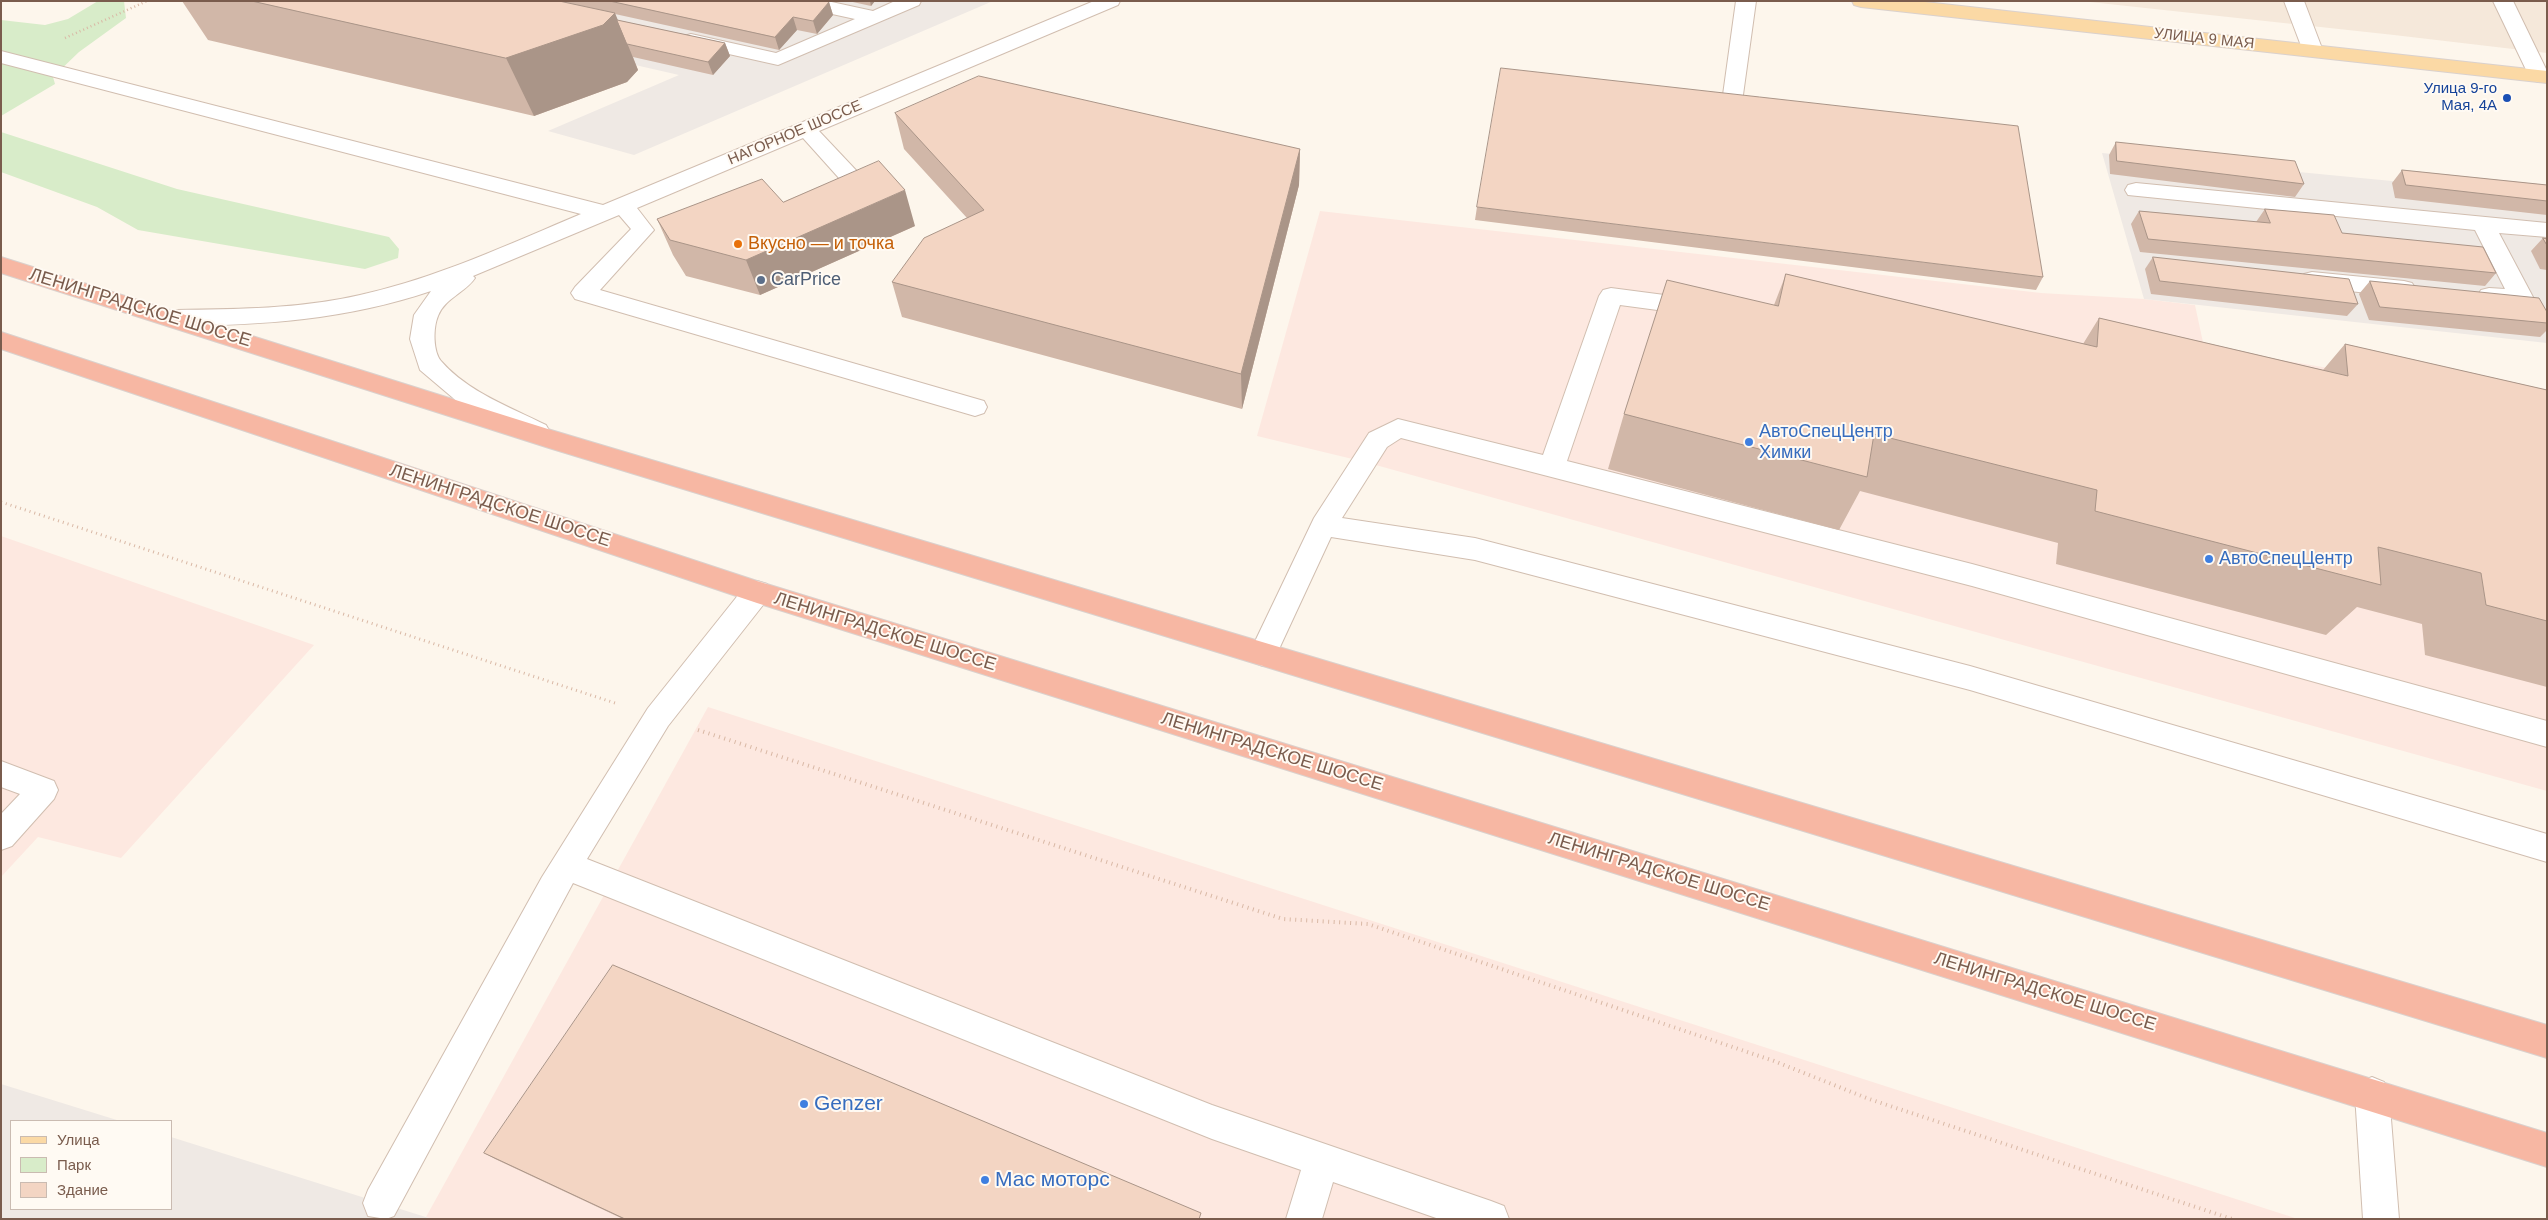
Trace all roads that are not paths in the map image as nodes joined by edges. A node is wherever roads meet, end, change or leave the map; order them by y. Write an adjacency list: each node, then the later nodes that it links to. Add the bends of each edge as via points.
1 (798, 1): 8 (street)
2 (912, 1): 8 (street)
3 (1111, 1): 14 (street, НАГОРНОЕ ШОССЕ)
4 (1746, 1): 13 (street)
5 (1861, 1): 10 (main road, УЛИЦА 9 МАЯ)
6 (2294, 1): 10 (street)
7 (2503, 1): 12 (street)
8 (875, 17): 9 (street, via 778,59)
9 (673, 36)
10 (2313, 51): 12 (main road, УЛИЦА 9 МАЯ)
11 (8, 59): 17 (street)
12 (2543, 77)
13 (1732, 102)
14 (806, 129): 16 (street, via 861,189); 17 (street, НАГОРНОЕ ШОССЕ)
15 (2136, 190): 18 (street)
16 (828, 203)
17 (614, 209): 21 (street, НАГОРНОЕ ШОССЕ); 28 (street, via 643,230 583,293)
18 (2483, 224): 19 (street); 24 (street, via 2522,299)
19 (2547, 230)
20 (1, 265): 26 (highway, ЛЕНИНГРАДСКОЕ ШОССЕ)
21 (480, 265): 26 (street, via 407,291 344,307 276,316); 29 (street, via 440,294 426,315 422,340 429,364 468,397)
22 (2293, 278): 23 (street)
23 (2422, 290)
24 (2472, 295)
25 (1720, 310): 30 (street, via 1612,296)
26 (175, 318): 29 (highway, ЛЕНИНГРАДСКОЕ ШОССЕ)
27 (1, 340): 32 (highway, ЛЕНИНГРАДСКОЕ ШОССЕ)
28 (975, 407)
29 (549, 438): 33 (highway, ЛЕНИНГРАДСКОЕ ШОССЕ)
30 (1552, 467): 31 (street, via 1398,428 1378,440); 34 (street, via 1972,575)
31 (1323, 525): 33 (street); 37 (street, via 1475,548 1970,678)
32 (757, 592): 38 (street, via 658,717); 40 (highway, ЛЕНИНГРАДСКОЕ ШОССЕ)
33 (1263, 654): 39 (highway, ЛЕНИНГРАДСКОЕ ШОССЕ)
34 (2547, 734)
35 (1, 774): 36 (street, via 43,790)
36 (1, 836)
37 (2547, 848)
38 (568, 866): 42 (street, via 1212,1122); 43 (street)
39 (2547, 1042)
40 (2372, 1094): 41 (highway, ЛЕНИНГРАДСКОЕ ШОССЕ); 46 (street)
41 (2547, 1150)
42 (1322, 1160): 44 (street); 45 (street)
43 (381, 1203)
44 (1304, 1219)
45 (1491, 1219)
46 (2381, 1219)

